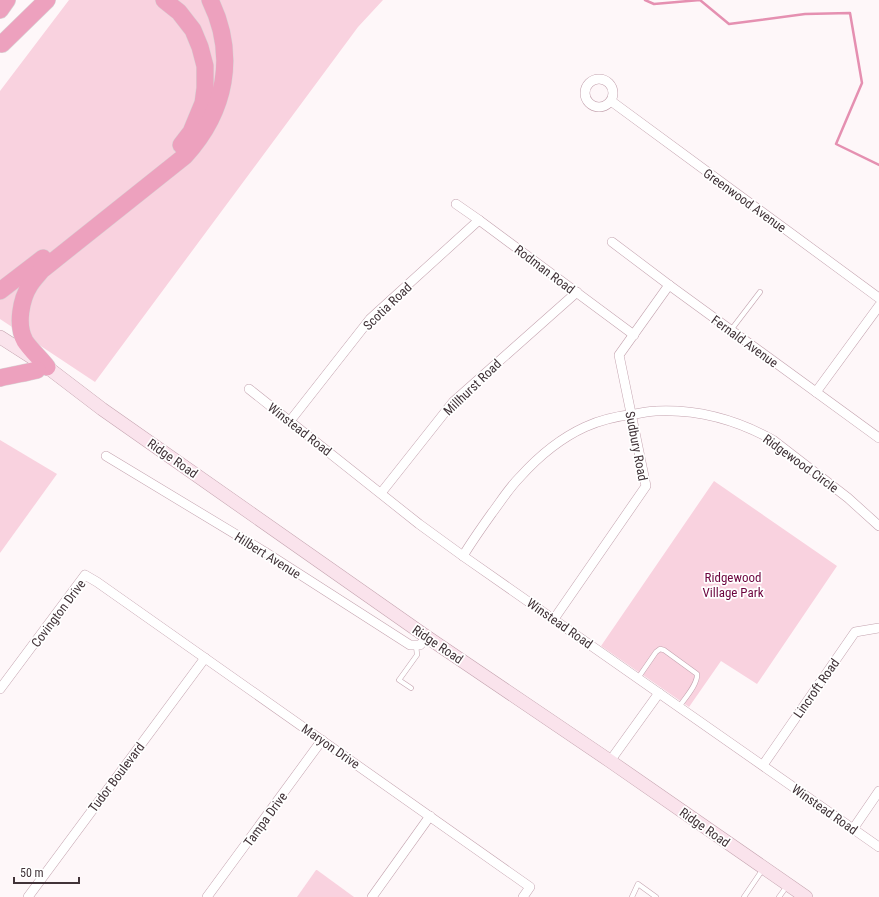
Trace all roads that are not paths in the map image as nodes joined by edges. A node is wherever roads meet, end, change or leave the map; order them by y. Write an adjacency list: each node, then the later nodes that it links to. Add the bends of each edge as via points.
1 (7, 0): 6 (highway)
2 (33, 0): 7 (highway)
3 (47, 0): 7 (highway)
4 (164, 0): 13 (highway, via 179,12 193,30 206,66 203,103 191,132 171,157)
5 (210, 0): 22 (highway, via 220,24 225,55 225,71 213,116 185,156 42,270 30,284 20,312 21,326 25,340)
6 (0, 10)
7 (1, 46)
8 (611, 101): 16 (street, Greenwood Avenue)
9 (456, 204): 10 (street, Rodman Road)
10 (479, 220): 14 (street, Rodman Road); 27 (street, Scotia Road, via 370,319)
11 (612, 242): 12 (street, Fernald Avenue)
12 (669, 285): 18 (street, Fernald Avenue); 19 (street, Sudbury Road)
13 (0, 291)
14 (576, 292): 19 (street, Rodman Road); 30 (street, Millhurst Road, via 453,402)
15 (760, 292): 18 (lane)
16 (879, 298)
17 (879, 306): 25 (street)
18 (731, 330): 25 (street, Fernald Avenue)
19 (634, 334): 26 (street, Sudbury Road, via 619,355)
20 (0, 337): 22 (street, Ridge Road)
21 (0, 348): 22 (street, Ridge Road)
22 (42, 369): 23 (highway); 36 (street, Ridge Road, via 73,387)
23 (0, 378)
24 (249, 389): 27 (street, Winstead Road)
25 (816, 392): 28 (street, Fernald Avenue)
26 (631, 414): 31 (street, Ridgewood Circle, via 655,411 700,413 746,427 773,440 848,498); 32 (street, Ridgewood Circle, via 585,427 555,445 537,460 508,490); 34 (street, Sudbury Road, via 646,486)
27 (290, 421): 30 (street, Winstead Road)
28 (879, 438)
29 (106, 456): 37 (street, Hilbert Avenue, via 265,552 410,645)
30 (381, 493): 32 (street, Winstead Road)
31 (879, 526)
32 (463, 556): 34 (street, Winstead Road)
33 (148, 617): 38 (street, Maryon Drive); 41 (street, Covington Drive, via 85,575)
34 (554, 619): 39 (street, Winstead Road)
35 (879, 628): 46 (street, Lincroft Road, via 856,632)
36 (427, 637): 37 (street, via 420,645); 45 (street, Ridge Road)
37 (416, 645): 40 (lane, via 417,655 399,680)
38 (205, 658): 44 (street, Maryon Drive); 53 (street, Tudor Boulevard)
39 (638, 678): 42 (street, Winstead Road); 43 (lane, via 660,649 690,668 697,674 697,678)
40 (411, 688)
41 (0, 690)
42 (659, 693): 43 (street, Winstead Road); 45 (street)
43 (679, 707): 46 (street, Winstead Road)
44 (322, 740): 48 (street, Maryon Drive); 54 (street, Tampa Drive)
45 (610, 761): 51 (street, Ridge Road)
46 (763, 765): 49 (street, Winstead Road)
47 (879, 791): 49 (street)
48 (430, 816): 55 (street); 56 (street, Maryon Drive, via 530,887)
49 (853, 828): 50 (street, Winstead Road)
50 (879, 847)
51 (764, 868): 52 (street, Ridge Road); 59 (lane)
52 (788, 885): 60 (lane); 61 (street, Ridge Road)
53 (28, 897)
54 (207, 897)
55 (372, 897)
56 (522, 897)
57 (632, 897): 58 (lane, via 638,884)
58 (656, 897)
59 (743, 897)
60 (779, 897)
61 (806, 897)

